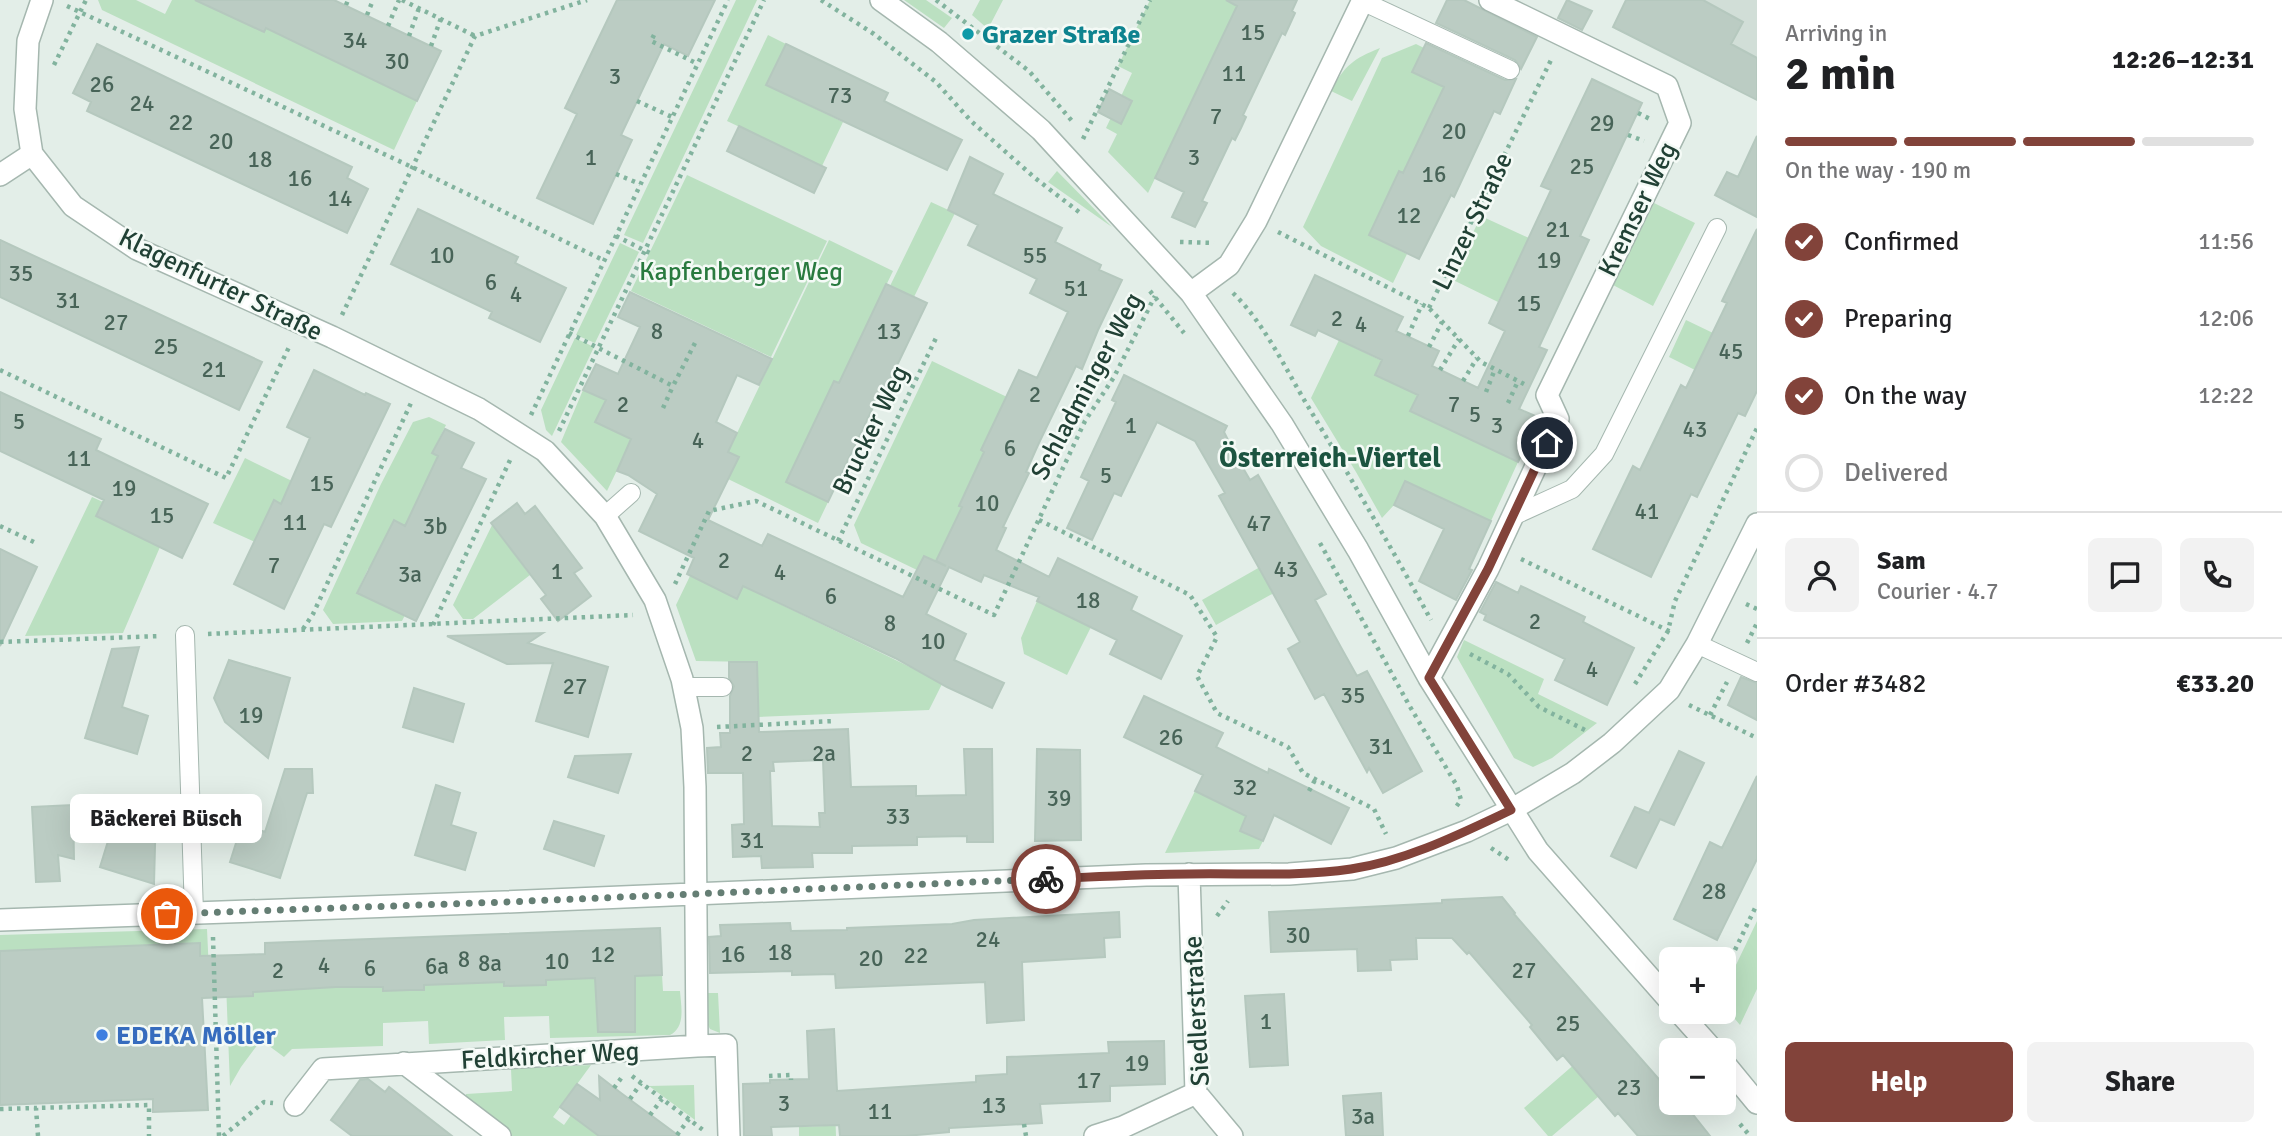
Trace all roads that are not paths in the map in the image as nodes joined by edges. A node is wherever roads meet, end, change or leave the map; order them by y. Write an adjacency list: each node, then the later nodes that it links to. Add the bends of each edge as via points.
1 (42, 0): 6 (street, Klagenfurter Straße, via 28,41 25,109)
2 (881, 0): 9 (street, via 939,42 1041,130)
3 (1363, 0): 5 (lane); 9 (street, via 1256,220 1229,265)
4 (1490, 0): 12 (street, Kremser Weg, via 1667,86 1680,123 1547,395 1558,418)
5 (1510, 70)
6 (32, 154): 7 (street); 11 (street, Klagenfurter Straße, via 73,206 137,249 479,409 545,451)
7 (0, 175)
8 (1717, 228): 12 (lane, via 1604,454 1572,489)
9 (1191, 293): 17 (street, via 1282,424)
10 (631, 493): 11 (lane)
11 (605, 516): 18 (street, Klagenfurter Straße, via 657,607)
12 (1513, 516): 17 (street)
13 (1757, 524): 15 (street)
14 (185, 635): 23 (lane)
15 (1697, 644): 16 (lane); 20 (street, via 1669,690 1612,743)
16 (1757, 672)
17 (1429, 678): 20 (street)
18 (683, 687): 19 (lane); 22 (street, Klagenfurter Straße, via 692,728)
19 (723, 687)
20 (1511, 810): 21 (street, via 1396,858 1352,869); 25 (street, via 1538,851)
21 (1189, 874): 22 (street); 31 (street, Siedlerstraße)
22 (696, 894): 23 (street); 28 (street)
23 (203, 913): 24 (street)
24 (0, 920)
25 (1659, 988)
26 (1690, 1024): 27 (street)
27 (1702, 1038)
28 (697, 1046): 29 (street, Feldkircher Weg); 35 (street, Feldkircher Weg, via 726,1045)
29 (404, 1063): 33 (street, Feldkircher Weg, via 323,1069); 34 (street, Feldkircher Weg)
30 (1736, 1078): 32 (street)
31 (1196, 1093): 36 (street); 37 (street, Siedlerstraße)
32 (1757, 1103)
33 (295, 1105)
34 (500, 1136)
35 (729, 1136)
36 (1095, 1136)
37 (1232, 1136)

